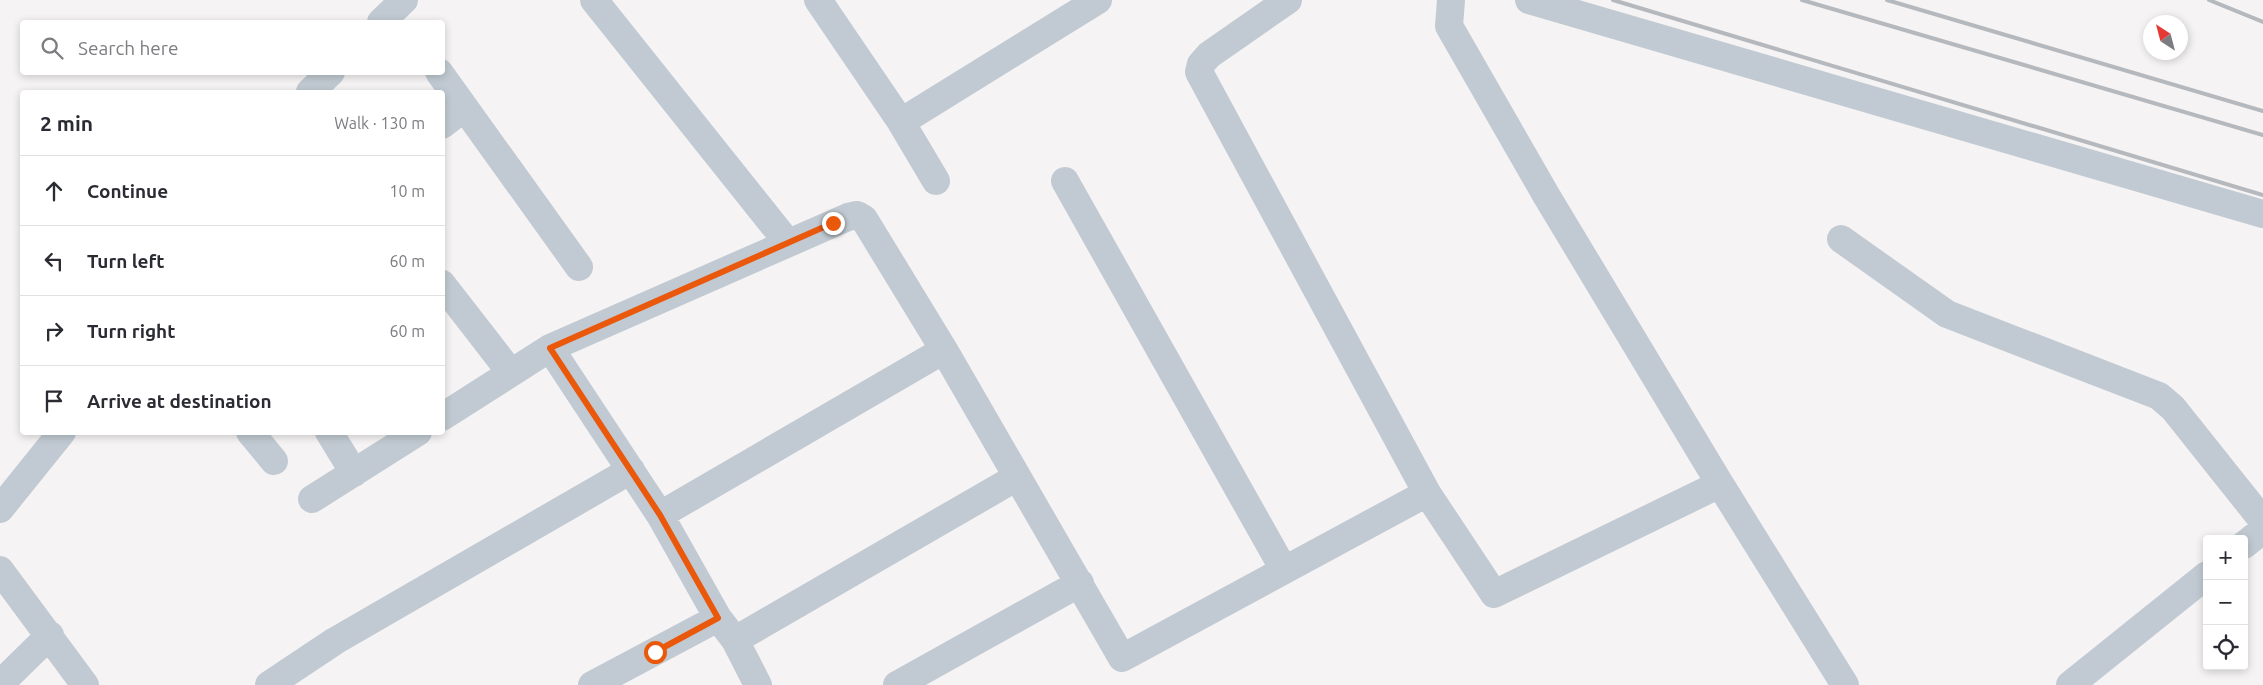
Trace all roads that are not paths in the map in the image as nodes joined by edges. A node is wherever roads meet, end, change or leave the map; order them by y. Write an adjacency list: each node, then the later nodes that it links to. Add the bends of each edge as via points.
1 (594, 0): 17 (street)
2 (818, 0): 11 (street)
3 (1098, 0): 11 (street)
4 (1288, 0): 33 (street, via 1209,55 1199,72)
5 (1451, 0): 32 (street, via 1449,26 1546,195)
6 (1529, 0): 15 (street)
7 (327, 75): 9 (street)
8 (441, 75): 10 (street)
9 (312, 90)
10 (464, 108): 12 (street); 18 (street)
11 (901, 122): 13 (street)
12 (445, 123)
13 (936, 181)
14 (1065, 181): 41 (street)
15 (2263, 214)
16 (1840, 239): 37 (street, via 1947,314 2160,396)
17 (788, 243): 20 (street); 21 (street, via 848,217 858,215 864,219)
18 (579, 267)
19 (445, 288): 22 (street)
20 (550, 348): 22 (street); 29 (street)
21 (944, 350): 31 (street); 36 (street)
22 (511, 373): 23 (street)
23 (445, 415)
24 (60, 435): 35 (street)
25 (252, 435): 28 (street)
26 (331, 435): 30 (street)
27 (413, 435): 30 (street)
28 (274, 461)
29 (632, 470): 36 (street); 49 (street, via 335,641)
30 (354, 473): 34 (street)
31 (1018, 477): 43 (street); 46 (street)
32 (1720, 484): 33 (street, via 1494,594); 53 (street)
33 (1427, 492): 41 (street)
34 (312, 499)
35 (0, 509)
36 (660, 515): 44 (street)
37 (2263, 521)
38 (2263, 530): 39 (street)
39 (2248, 542)
40 (0, 570): 45 (street)
41 (1284, 570): 43 (street, via 1122,658)
42 (2203, 578): 54 (street)
43 (1080, 583): 52 (street)
44 (718, 618): 46 (street); 50 (street)
45 (50, 635): 47 (street); 48 (street)
46 (734, 640): 51 (street)
47 (0, 684)
48 (85, 685)
49 (270, 685)
50 (592, 685)
51 (758, 685)
52 (897, 685)
53 (1845, 685)
54 (2070, 685)

